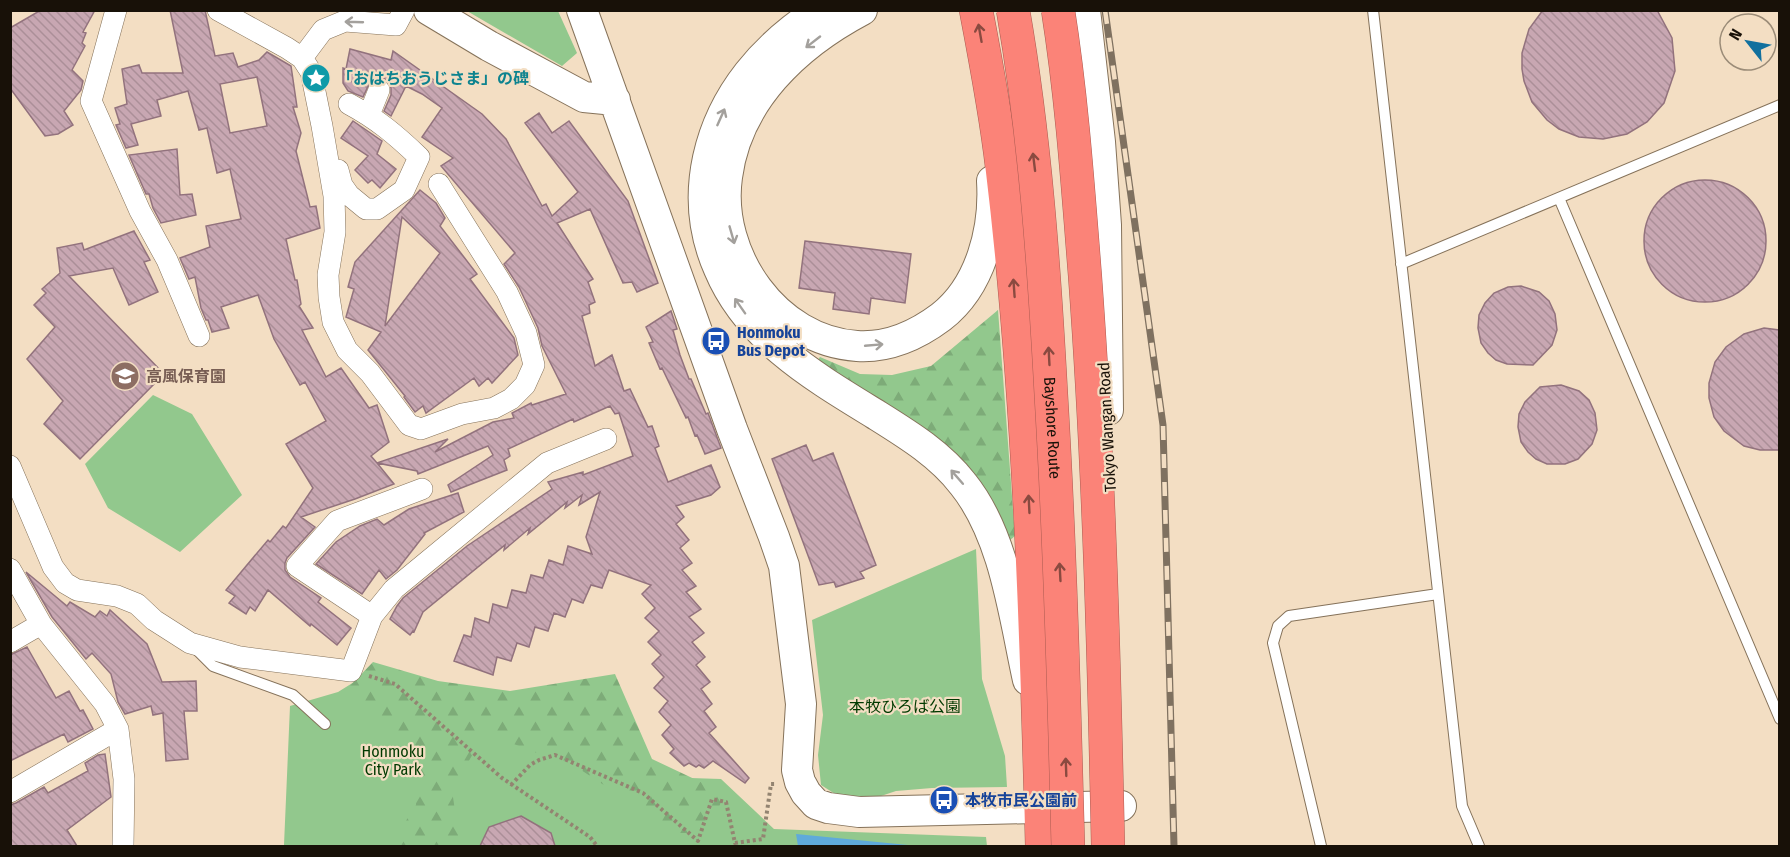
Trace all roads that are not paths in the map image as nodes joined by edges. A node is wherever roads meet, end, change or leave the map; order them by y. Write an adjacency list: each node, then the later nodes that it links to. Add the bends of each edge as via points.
1 (116, 10): 25 (street, via 91,101)
2 (218, 10): 13 (street)
3 (404, 10): 13 (street, one-way to 13, via 396,25 345,21 323,30)
4 (429, 10): 16 (street, via 584,97)
5 (582, 10): 16 (street)
6 (820, 10): 21 (street, one-way to 6, via 710,147 735,91 754,64 780,39)
7 (862, 10): 21 (street, one-way to 21, via 823,34 771,79 754,102)
8 (976, 10): 14 (highway, one-way to 8)
9 (1013, 10): 45 (highway, Bayshore Route, one-way to 9, bridge, via 1047,309 1036,177)
10 (1058, 10): 26 (highway, Tokyo Wangan Road, via 1086,174); 46 (highway, bridge, via 1077,173 1096,440)
11 (1085, 10): 26 (street, via 1106,225)
12 (1373, 10): 24 (lane)
13 (302, 58): 20 (street, via 311,72)
14 (986, 64): 21 (street, one-way to 14, via 738,255 752,281 780,314 809,333 834,343 880,345 904,339 926,328 964,292 986,246 993,194); 39 (highway, one-way to 14, via 1013,273)
15 (379, 90): 19 (street)
16 (615, 100): 42 (street, via 784,566 801,704 797,770 806,793 816,804 859,812)
17 (349, 104): 19 (street)
18 (1779, 105): 23 (lane)
19 (369, 115): 20 (street, via 419,157 404,190 377,209 366,209 342,185)
20 (321, 117): 22 (street, via 334,196 335,232 328,275 333,322 347,350 370,373 409,425 422,429 462,414 494,408 511,399 525,385 534,365 526,333 507,292)
21 (716, 175): 39 (street, one-way to 21, via 1002,564 980,508 964,484 925,446 794,362 744,312 726,286 705,228 703,199)
22 (439, 184)
23 (1559, 198): 24 (lane); 36 (lane)
24 (1401, 264): 31 (lane)
25 (200, 336)
26 (1108, 428): 41 (highway, Tokyo Wangan Road)
27 (606, 439): 32 (street, via 547,463 394,589)
28 (10, 466): 35 (street, via 53,567 65,583 77,590 117,596 137,604)
29 (422, 489): 32 (street, via 337,522 297,566)
30 (10, 569): 33 (street)
31 (1438, 594): 48 (lane, via 1289,616 1278,626 1273,643); 49 (lane, via 1462,806)
32 (372, 616): 35 (street, via 351,671 240,657)
33 (40, 624): 34 (street); 38 (street, via 105,704)
34 (10, 642)
35 (190, 643): 37 (lane, via 213,666 293,695)
36 (1779, 719)
37 (325, 724)
38 (118, 729): 40 (street); 43 (street, via 124,779)
39 (1038, 730): 42 (highway)
40 (10, 792)
41 (1121, 806): 42 (street); 47 (highway, Tokyo Wangan Road)
42 (1041, 808): 44 (highway)
43 (123, 846)
44 (1042, 846)
45 (1068, 846)
46 (1108, 846)
47 (1122, 846)
48 (1321, 846)
49 (1479, 846)

